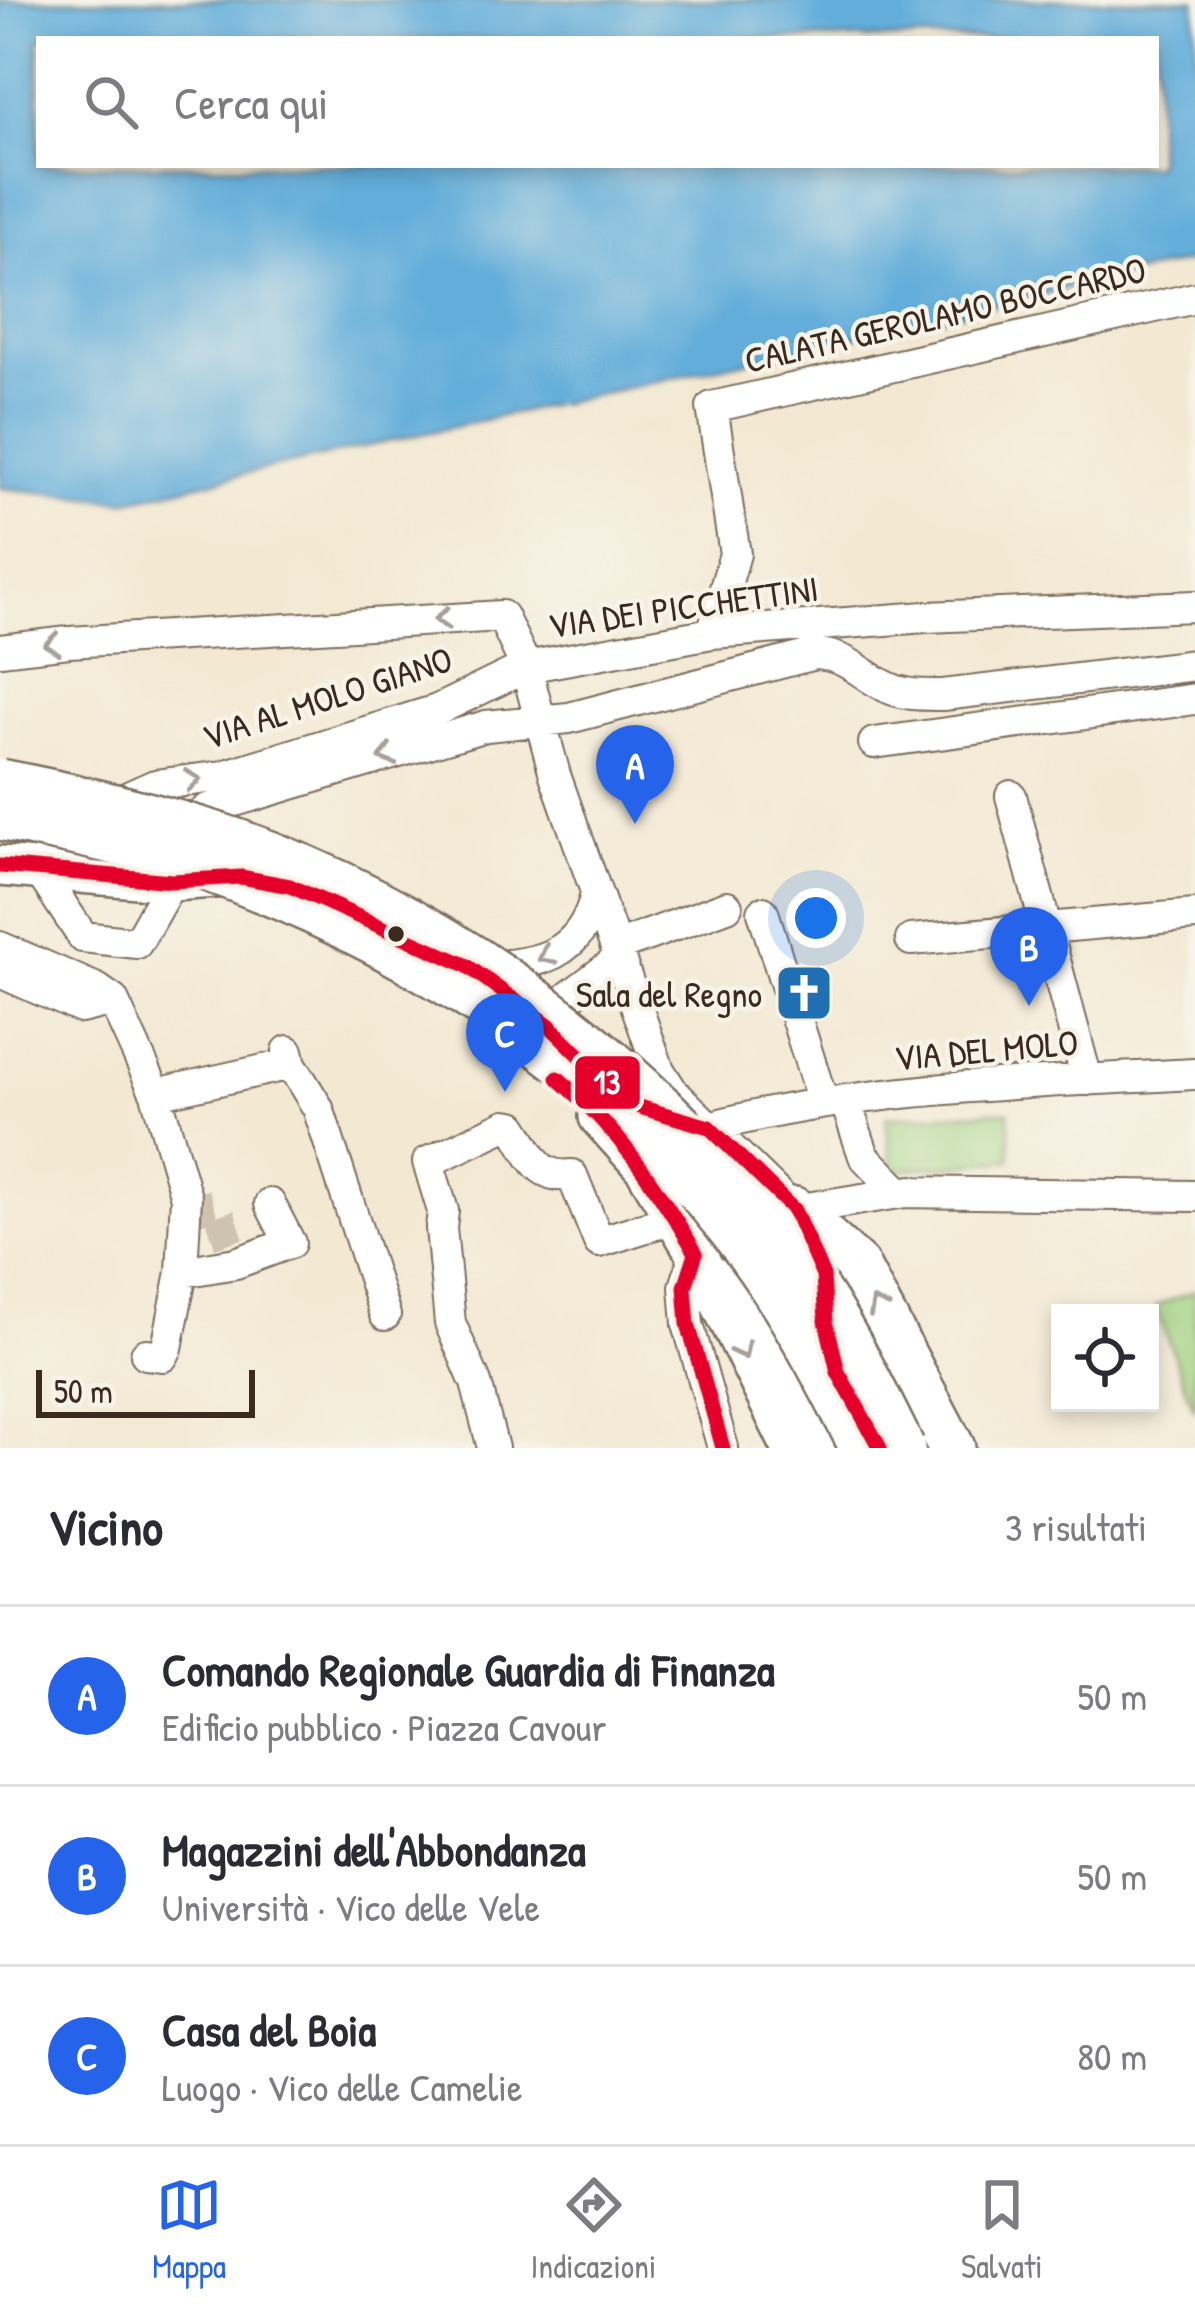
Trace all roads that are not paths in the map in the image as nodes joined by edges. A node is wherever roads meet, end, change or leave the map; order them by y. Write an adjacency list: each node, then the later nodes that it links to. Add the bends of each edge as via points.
1 (1195, 298): 3 (street, CALATA GEROLAMO BOCCARDO, via 712,406 735,554)
2 (1195, 606): 3 (street, VIA DEI PICCHETTINI)
3 (712, 633): 6 (street, VIA DEI PICCHETTINI)
4 (0, 650): 6 (street, VIA DEI PICCHETTINI, one-way to 4, via 502,616)
5 (1195, 665): 8 (street, via 910,695 848,661 815,654)
6 (526, 667): 8 (street); 14 (street, VIA AL MOLO GIANO, one-way to 6, via 155,784 223,776 436,710)
7 (1195, 699): 9 (street)
8 (541, 722): 16 (street, one-way to 16, via 486,726 208,809 188,821); 17 (street)
9 (874, 743)
10 (0, 782): 54 (highway, bridge, via 217,836 357,893 480,961 588,1043 734,1181 802,1269)
11 (1011, 796): 21 (street)
12 (0, 803): 14 (street)
13 (0, 817): 52 (highway, bridge, via 192,862 288,899 488,1007 648,1138 725,1222 807,1341)
14 (83, 817): 16 (street, via 121,828)
15 (19, 867): 16 (main road); 16 (street, via 83,937 137,943)
16 (167, 874): 25 (main road, via 290,886); 28 (main road, via 238,892)
17 (596, 894): 24 (street); 25 (street, one-way to 25, via 582,930 543,959)
18 (727, 906): 24 (street)
19 (763, 912): 32 (street)
20 (1195, 915): 21 (street)
21 (1047, 929): 22 (street); 30 (street)
22 (911, 940)
23 (0, 947): 27 (street)
24 (618, 953): 28 (street); 35 (street, via 659,1070)
25 (466, 965): 28 (main road)
26 (0, 972): 27 (street, via 81,1008)
27 (113, 1000): 31 (street)
28 (523, 1028): 33 (main road); 42 (main road, via 644,1168)
29 (1195, 1074): 30 (street, VIA DEL MOLO)
30 (1087, 1080): 32 (street, VIA DEL MOLO)
31 (156, 1094): 44 (street, via 186,1197); 45 (street, via 290,1057 318,1108)
32 (834, 1101): 34 (street, VIA DEL MOLO); 38 (street, via 864,1156)
33 (629, 1104): 35 (street); 43 (main road, via 665,1144)
34 (784, 1108): 35 (street, VIA DEL MOLO); 36 (street)
35 (709, 1127): 36 (street)
36 (746, 1162): 41 (street); 43 (street)
37 (1195, 1186): 38 (street)
38 (899, 1192): 39 (street); 41 (street)
39 (1195, 1196)
40 (270, 1204): 44 (street, via 290,1243)
41 (794, 1210): 47 (highway, one-way to 41, via 856,1268); 53 (street, via 823,1276 838,1372)
42 (674, 1218): 43 (main road); 48 (street, via 599,1242 572,1175 543,1172 506,1124 428,1162 443,1211 449,1310)
43 (711, 1248): 49 (street, via 685,1287); 50 (main road, one-way to 50); 51 (main road)
44 (182, 1272): 46 (street, via 163,1356)
45 (385, 1315)
46 (146, 1354)
47 (943, 1428)
48 (493, 1448)
49 (723, 1448)
50 (791, 1448)
51 (830, 1448)
52 (863, 1448)
53 (880, 1448)
54 (902, 1448)

